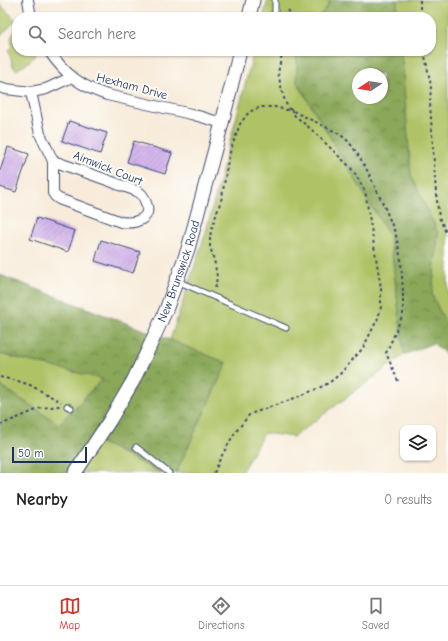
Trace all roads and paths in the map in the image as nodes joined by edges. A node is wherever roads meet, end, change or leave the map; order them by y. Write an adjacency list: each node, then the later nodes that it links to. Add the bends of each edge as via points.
1 (28, 0): 5 (street)
2 (253, 0): 6 (street)
3 (275, 0): 7 (lane)
4 (420, 0): 8 (path)
5 (30, 12)
6 (249, 12)
7 (275, 12)
8 (420, 12)
9 (52, 56): 13 (street, Hexham Drive)
10 (239, 56): 17 (street, New Brunswick Road)
11 (282, 56): 16 (path, via 278,73 285,101)
12 (425, 56): 19 (path, via 432,86 430,103 439,217)
13 (72, 77): 15 (street, via 46,89); 17 (street, Hexham Drive, via 94,91 107,95)
14 (0, 87): 15 (street)
15 (31, 92): 18 (street, Aimwick Court, via 40,134)
16 (291, 109): 21 (path, via 261,107 249,112 240,124 210,236 210,246 216,264); 24 (path, via 350,142 366,168 396,235 404,292 403,314 386,353); 29 (path, via 297,118 351,168 365,192 381,288 381,307 363,348 340,374 319,388 250,414 227,444)
17 (222, 123): 20 (street, New Brunswick Road, via 188,249)
18 (53, 161): 18 (street, Aimwick Court, via 53,193 59,199 121,222 127,223 146,217 147,206 139,193)
19 (448, 237)
20 (176, 281): 22 (lane); 27 (street, New Brunswick Road, via 133,381)
21 (216, 283)
22 (286, 328)
23 (0, 377): 25 (path, via 30,385 69,407 41,408)
24 (398, 381)
25 (0, 425)
26 (136, 447): 28 (lane)
27 (75, 473)
28 (169, 473)
29 (214, 473)

